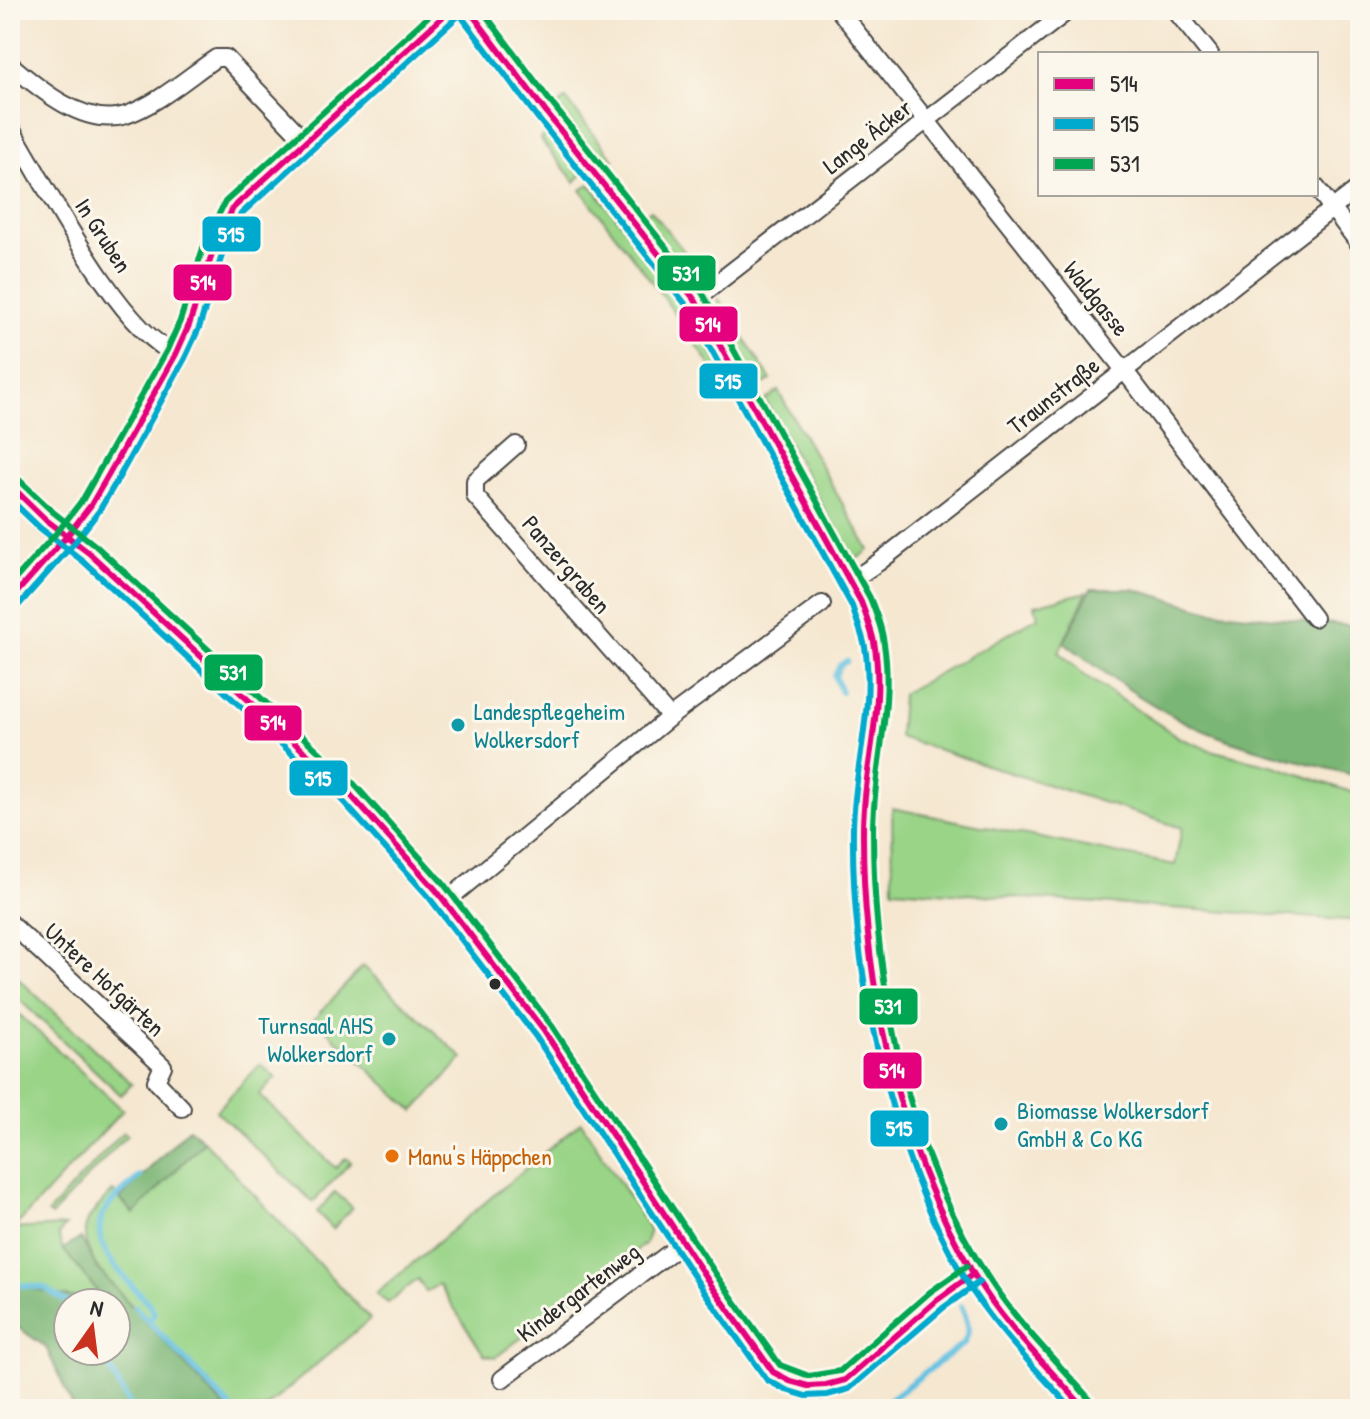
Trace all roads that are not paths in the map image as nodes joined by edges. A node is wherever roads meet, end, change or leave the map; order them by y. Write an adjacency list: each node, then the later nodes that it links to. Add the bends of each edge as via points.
1 (450, 10): 10 (street)
2 (469, 10): 15 (street)
3 (839, 10): 8 (street, Waldgasse)
4 (1069, 10): 8 (street, Lange Äcker)
5 (1175, 10): 6 (street)
6 (1208, 52)
7 (10, 64): 10 (street, via 63,102 109,117 135,111 216,58 226,58)
8 (926, 120): 15 (street, Lange Äcker); 17 (street, Waldgasse)
9 (10, 127): 16 (street, In Gruben, via 133,320 163,349)
10 (305, 141): 16 (street, via 228,215)
11 (1360, 187): 13 (street, Traunstraße)
12 (1318, 190): 13 (street)
13 (1332, 208): 14 (street); 17 (street, Traunstraße)
14 (1360, 245)
15 (695, 300): 21 (street)
16 (176, 354): 20 (street, via 91,505)
17 (1124, 370): 21 (street, Traunstraße); 24 (street, Waldgasse)
18 (516, 445): 25 (street, Panzergraben, via 475,481 475,496)
19 (10, 485): 20 (street)
20 (67, 536): 22 (street); 26 (street, via 347,791)
21 (851, 581): 30 (street, via 873,636 878,686 863,824 871,952 885,1035 928,1177)
22 (10, 600)
23 (822, 604): 25 (street)
24 (1314, 618)
25 (670, 717): 26 (street)
26 (445, 902): 29 (street, via 544,1031)
27 (10, 923): 28 (street, Untere Hofgärten, via 163,1066 156,1081)
28 (182, 1108)
29 (683, 1243): 31 (street, Kindergartenweg); 32 (street, via 773,1372)
30 (973, 1274): 32 (street, via 845,1380); 34 (street)
31 (502, 1379)
32 (804, 1387): 33 (street)
33 (815, 1409)
34 (1085, 1409)

